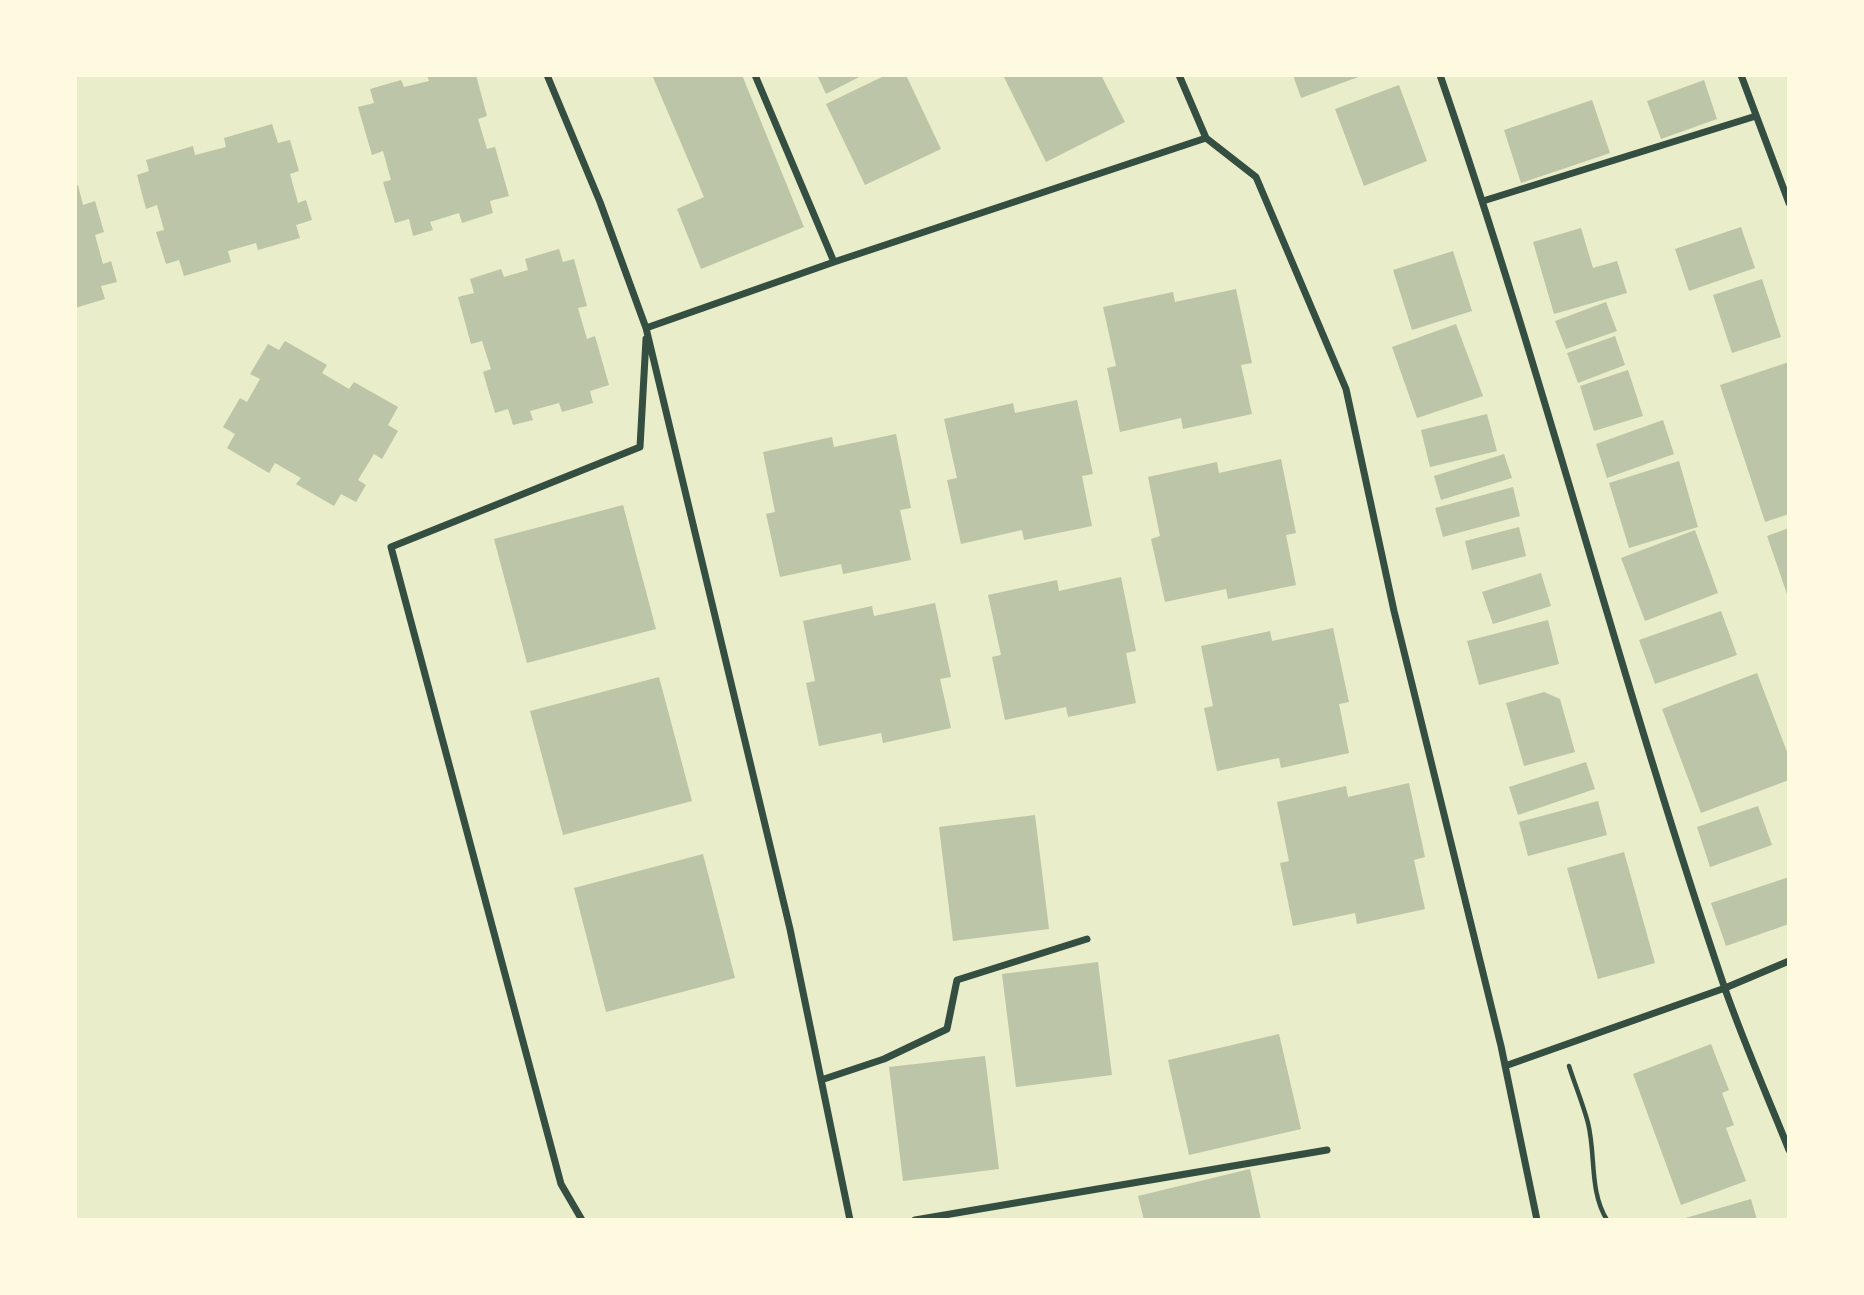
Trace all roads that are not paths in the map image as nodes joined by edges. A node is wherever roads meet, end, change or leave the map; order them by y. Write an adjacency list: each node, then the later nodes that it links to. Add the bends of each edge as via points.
1 (547, 75): 11 (street)
2 (755, 75): 10 (street)
3 (1179, 75): 7 (street)
4 (1440, 75): 8 (street)
5 (1741, 75): 6 (street)
6 (1756, 116): 8 (street); 9 (street)
7 (1206, 138): 10 (street); 15 (street, via 1256,177 1346,389 1394,611)
8 (1483, 201): 14 (street)
9 (1789, 204)
10 (834, 262): 11 (street)
11 (646, 328): 16 (street, via 790,929); 19 (street, via 640,447 391,547 561,1184)
12 (1087, 939): 16 (street, via 957,980 947,1029 884,1059)
13 (1789, 961): 14 (street)
14 (1725, 988): 15 (street); 18 (street)
15 (1505, 1066): 22 (street)
16 (821, 1080): 20 (street)
17 (1327, 1150): 21 (street)
18 (1789, 1150)
19 (582, 1220)
20 (850, 1220)
21 (915, 1220)
22 (1537, 1220)

